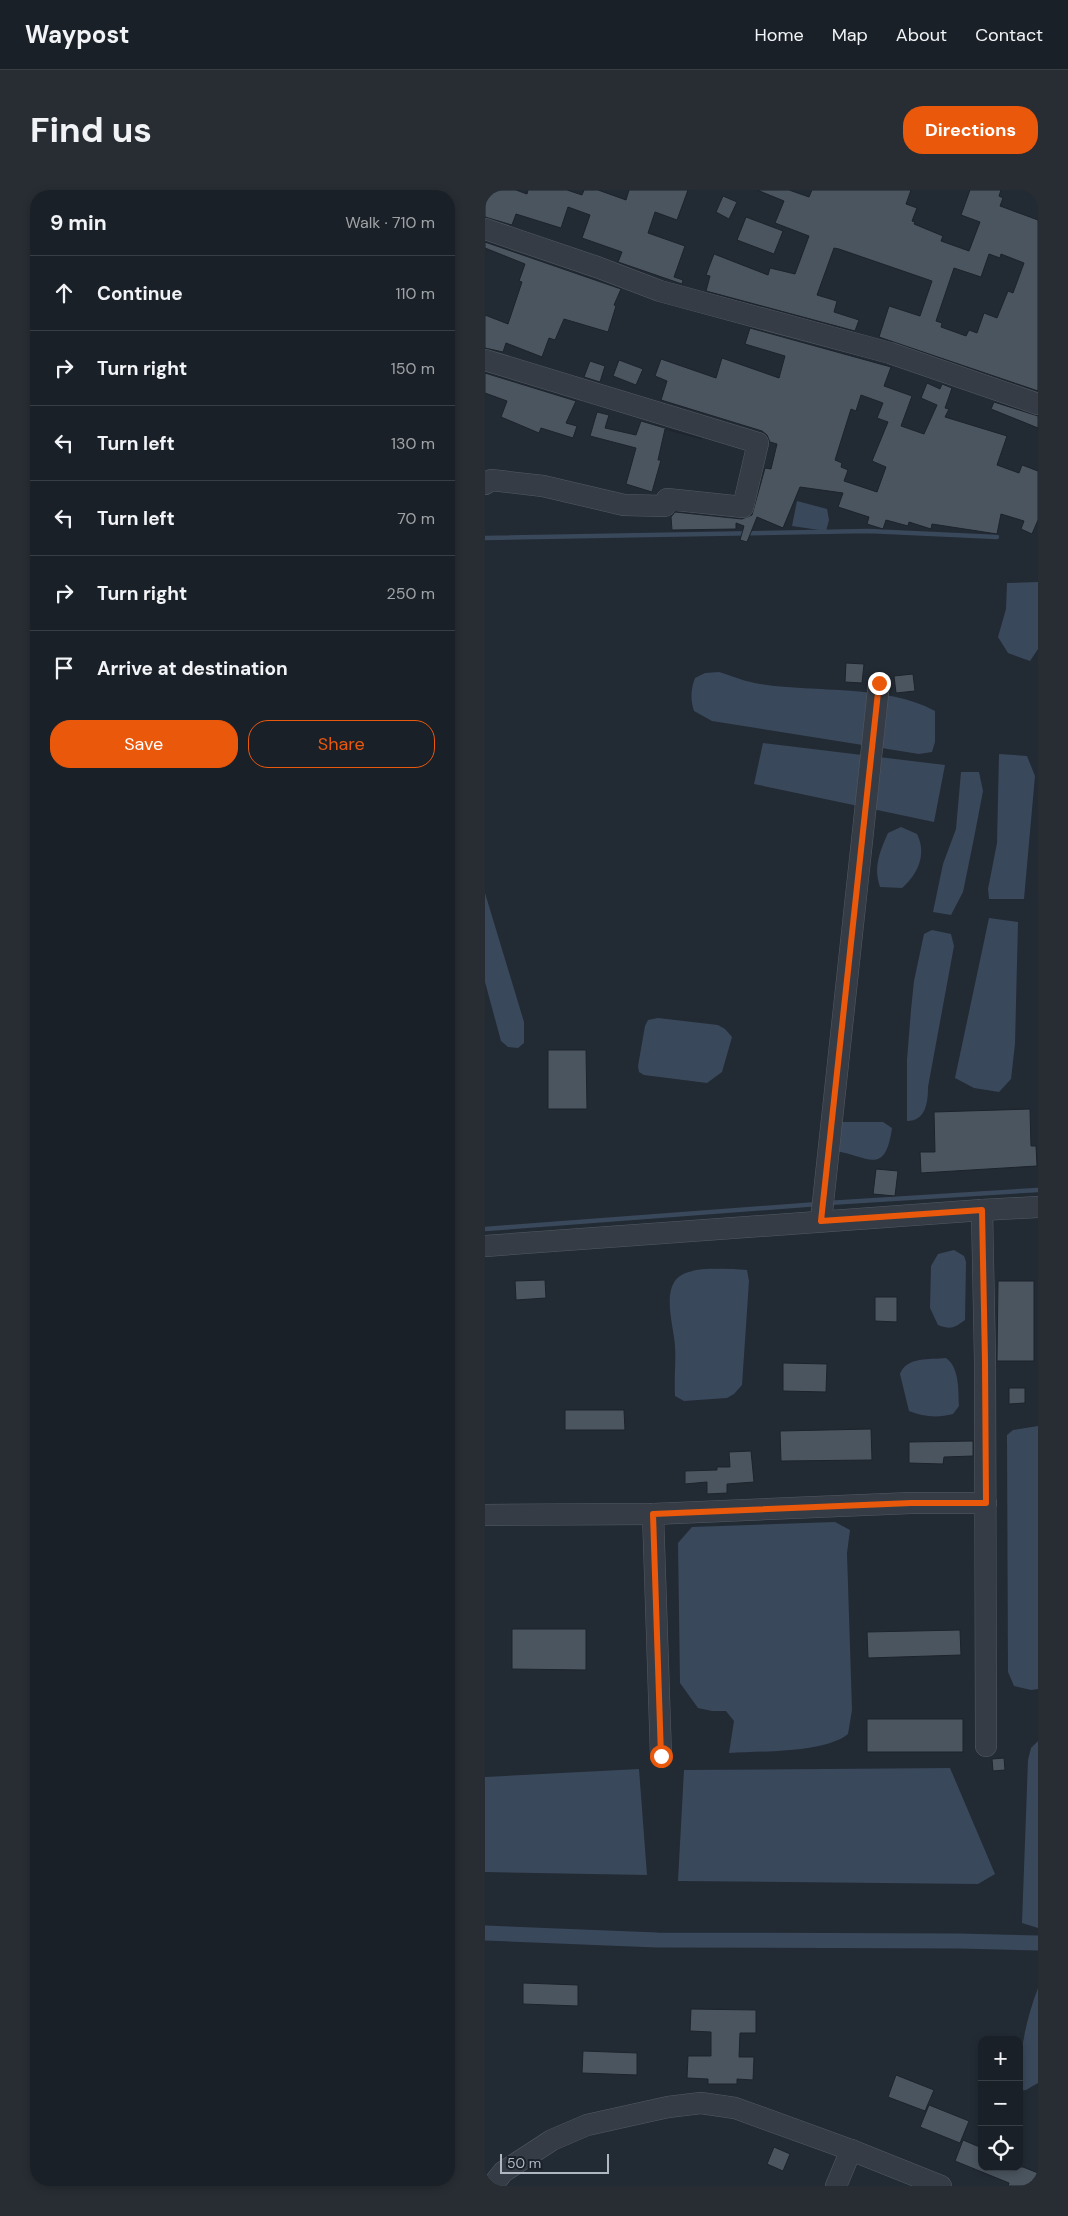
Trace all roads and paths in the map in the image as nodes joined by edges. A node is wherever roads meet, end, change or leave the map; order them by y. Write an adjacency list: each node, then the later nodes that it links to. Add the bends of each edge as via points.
1 (485, 229): 3 (street, via 660,291 890,353)
2 (485, 360): 4 (street, via 758,444 743,506 667,499 665,506 624,505 543,486 491,480)
3 (1038, 404)
4 (485, 484)
5 (879, 683): 8 (street)
6 (1038, 1207): 7 (street)
7 (982, 1210): 8 (street); 10 (street)
8 (821, 1221): 9 (street)
9 (485, 1246)
10 (986, 1503): 11 (street); 13 (street)
11 (653, 1514): 12 (street); 14 (street)
12 (485, 1515)
13 (986, 1746)
14 (661, 1756)
15 (851, 2150): 16 (street, via 735,2108 701,2103 587,2125 552,2140 503,2172); 17 (street); 18 (street)
16 (492, 2186)
17 (836, 2186)
18 (941, 2186)

